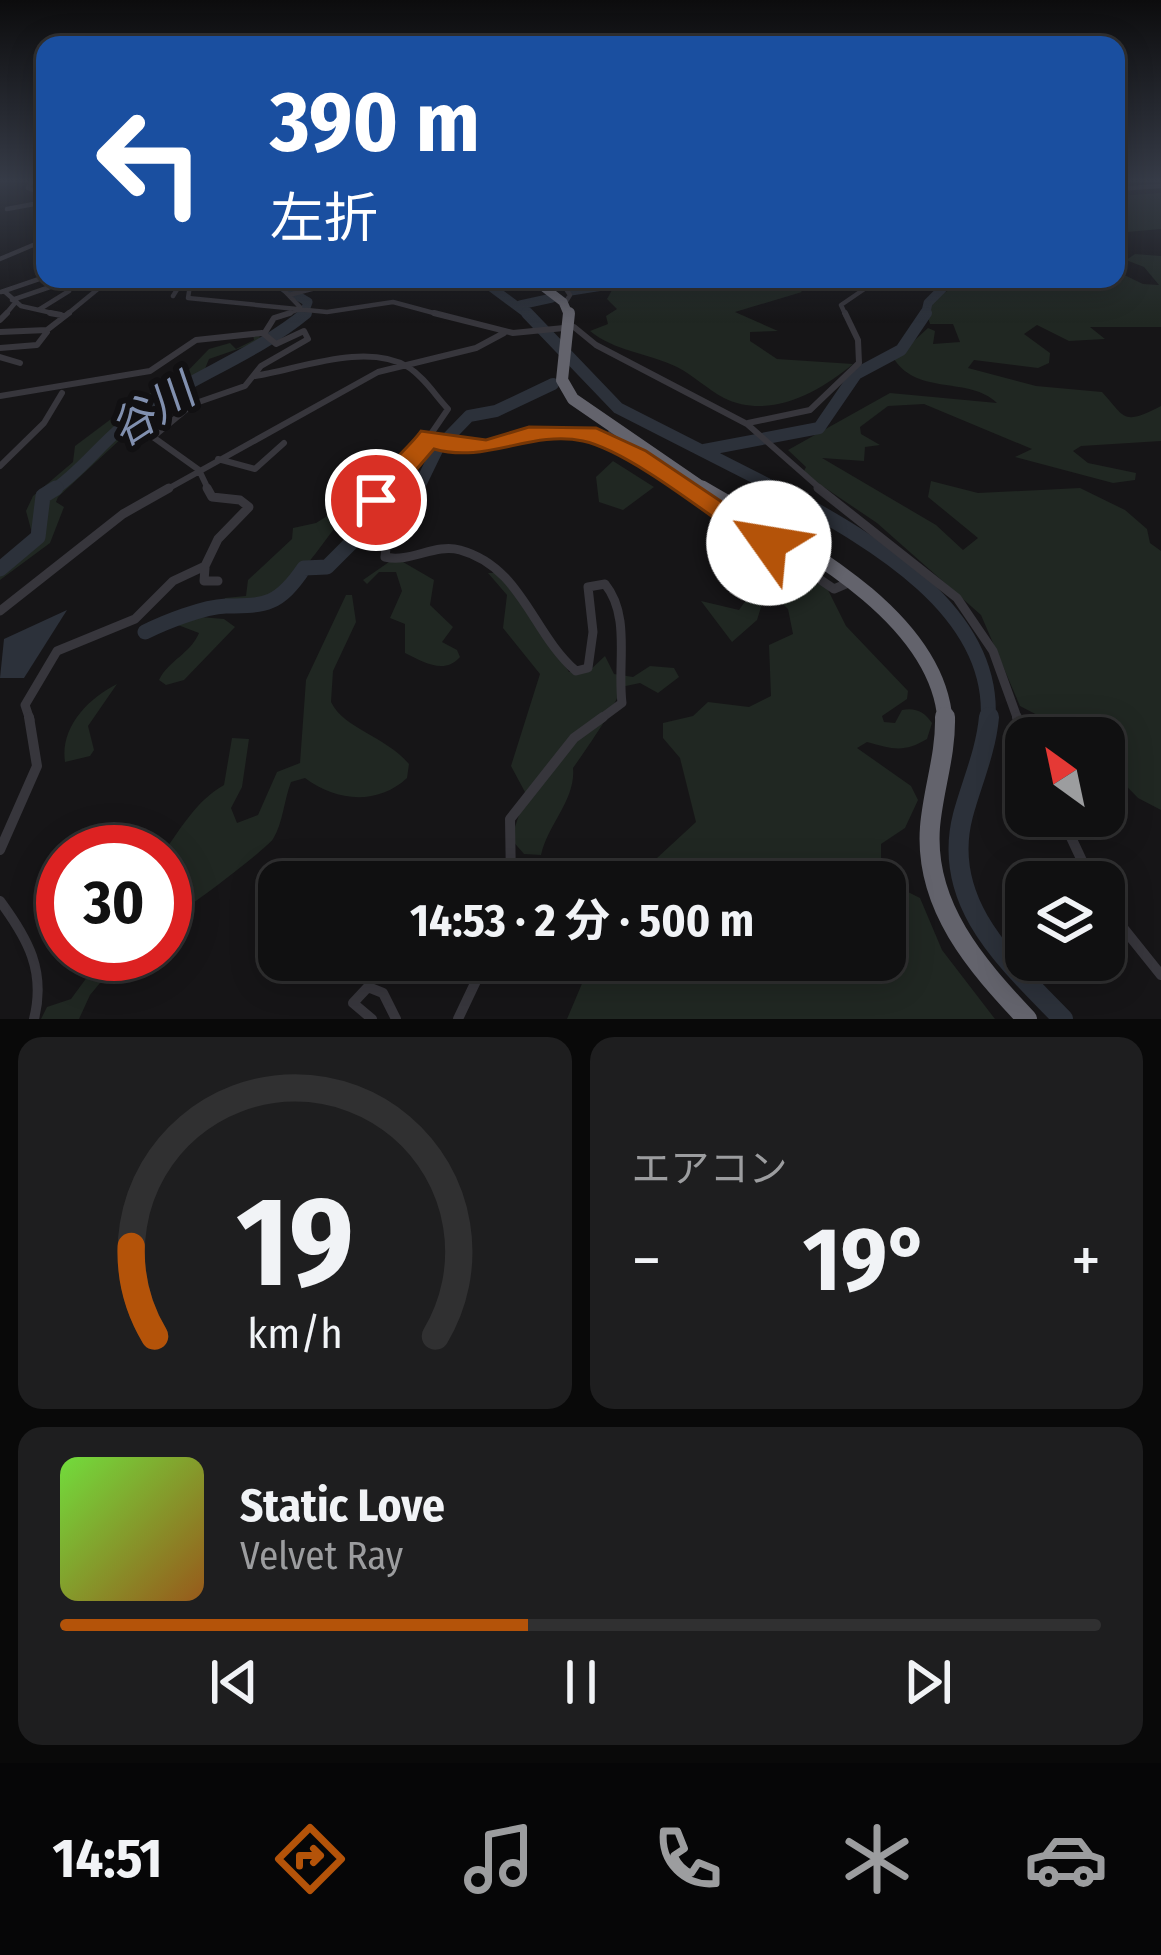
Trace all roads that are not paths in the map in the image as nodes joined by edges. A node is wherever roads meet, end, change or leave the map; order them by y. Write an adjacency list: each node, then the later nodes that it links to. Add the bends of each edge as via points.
1 (36, 244): 2 (street)
2 (0, 260)
3 (36, 280): 15 (street)
4 (47, 288): 13 (street)
5 (98, 288): 23 (street)
6 (178, 288): 17 (street)
7 (189, 288): 21 (street, via 195,302)
8 (284, 288): 16 (street)
9 (315, 288): 16 (street)
10 (545, 288): 20 (highway)
11 (565, 288): 20 (street)
12 (866, 288): 38 (street, via 841,305 859,363 810,410)
13 (37, 291): 18 (street); 19 (street)
14 (69, 291): 18 (street)
15 (2, 292): 19 (street)
16 (291, 294): 21 (street)
17 (173, 296)
18 (57, 299): 22 (street)
19 (13, 302): 22 (street); 24 (street)
20 (565, 303): 26 (highway)
21 (303, 308): 30 (street, via 393,302); 31 (street, via 274,318)
22 (39, 310): 23 (street)
23 (62, 315): 27 (street)
24 (0, 320)
25 (22, 323): 28 (street)
26 (574, 327): 30 (street); 38 (street); 39 (highway, via 562,380 573,399)
27 (47, 330): 28 (street); 32 (street, via 37,345)
28 (16, 331): 29 (street)
29 (0, 332)
30 (506, 332): 34 (street, via 476,348)
31 (268, 339): 35 (street, via 310,333); 37 (street, via 196,340 150,371)
32 (0, 353): 33 (street)
33 (20, 363)
34 (404, 364): 35 (street, via 354,356); 40 (street, via 447,406); 43 (street)
35 (255, 376): 45 (street, via 203,398 153,437)
36 (62, 393): 44 (street)
37 (0, 396)
38 (747, 424): 50 (street, via 971,612)
39 (616, 430): 42 (street, via 610,434); 48 (highway)
40 (437, 441): 42 (street, via 487,447 529,434 587,434); 52 (street, via 377,491 390,515 386,557 452,549 499,570 523,591 572,670 592,664 588,587 605,584 622,606 622,703 574,738 510,819)
41 (284, 443): 43 (street, via 258,470 239,472)
42 (633, 458): 48 (street, via 834,589)
43 (218, 459): 45 (street)
44 (0, 466)
45 (199, 470): 46 (street, via 212,497 249,507 218,538); 49 (street, via 123,514)
46 (205, 566): 47 (street, via 204,580); 51 (street, via 173,580 129,623 55,654 25,705 37,766)
47 (218, 581)
48 (848, 583): 61 (highway, via 894,619 935,679 947,730 928,844 935,884 962,943)
49 (0, 611)
50 (1017, 717)
51 (0, 850)
52 (511, 861)
53 (0, 901): 57 (street, via 39,964)
54 (1125, 930): 55 (street)
55 (1161, 975)
56 (476, 981): 60 (street)
57 (34, 1019)
58 (372, 1019): 59 (street, via 353,1003 368,988 383,993)
59 (396, 1019)
60 (458, 1019)
61 (1027, 1019)

